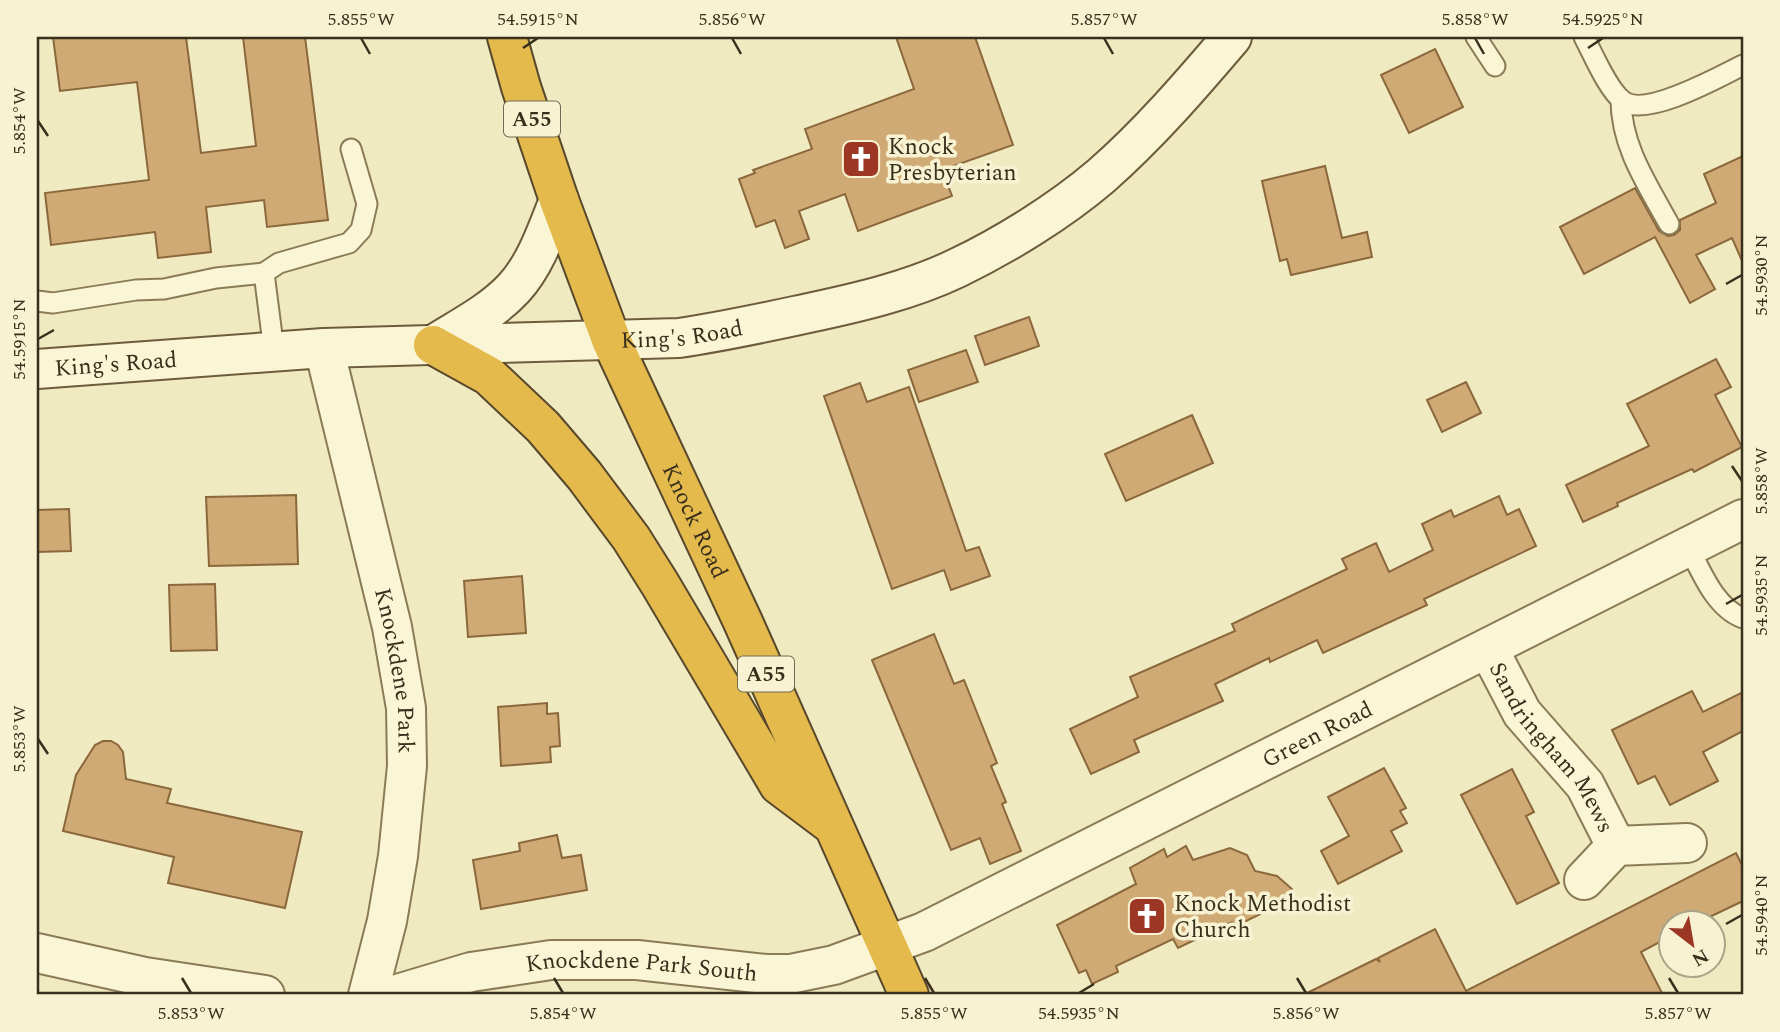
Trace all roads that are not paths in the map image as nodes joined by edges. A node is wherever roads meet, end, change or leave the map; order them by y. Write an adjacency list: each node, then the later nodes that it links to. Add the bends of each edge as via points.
1 (507, 37): 9 (highway, Knock Road / A55)
2 (1232, 37): 13 (street, King's Road, via 1148,132 1099,177 1002,244 956,269 854,303 742,328)
3 (1476, 37): 6 (lane)
4 (1584, 37): 7 (lane)
5 (1743, 65): 7 (lane, via 1660,102 1632,106)
6 (1495, 66)
7 (1621, 100): 10 (lane, via 1621,120 1633,158)
8 (351, 149): 11 (lane, via 368,204 362,230 349,243 279,263)
9 (559, 201): 13 (highway, Knock Road / A55); 14 (street, via 535,258 516,287)
10 (1669, 224)
11 (264, 274): 12 (lane, via 53,303); 16 (lane)
12 (37, 301)
13 (612, 342): 14 (street, King's Road); 22 (highway, Knock Road / A55)
14 (433, 345): 15 (street, King's Road); 22 (highway, via 489,376 544,427 631,538 779,785)
15 (324, 348): 16 (street, King's Road); 29 (street, Knockdene Park, via 392,627 406,708 407,766 398,856)
16 (274, 351): 17 (street, King's Road)
17 (37, 369)
18 (1743, 519): 19 (street, Green Road)
19 (1688, 546): 20 (lane, via 1724,606); 21 (street, Green Road)
20 (1743, 618)
21 (1488, 648): 24 (street, Sandringham Mews, via 1522,713 1585,785); 26 (street, Green Road, via 924,932)
22 (835, 827): 26 (highway, Knock Road / A55)
23 (1687, 843): 24 (street, Sandringham Mews)
24 (1616, 846): 25 (street, Sandringham Mews)
25 (1584, 880)
26 (888, 944): 30 (street, Knockdene Park South, via 834,965 790,974 637,960 551,960 471,972); 31 (highway, Knock Road / A55)
27 (37, 953): 28 (street, via 145,977)
28 (265, 995)
29 (368, 995)
30 (394, 995)
31 (909, 995)

